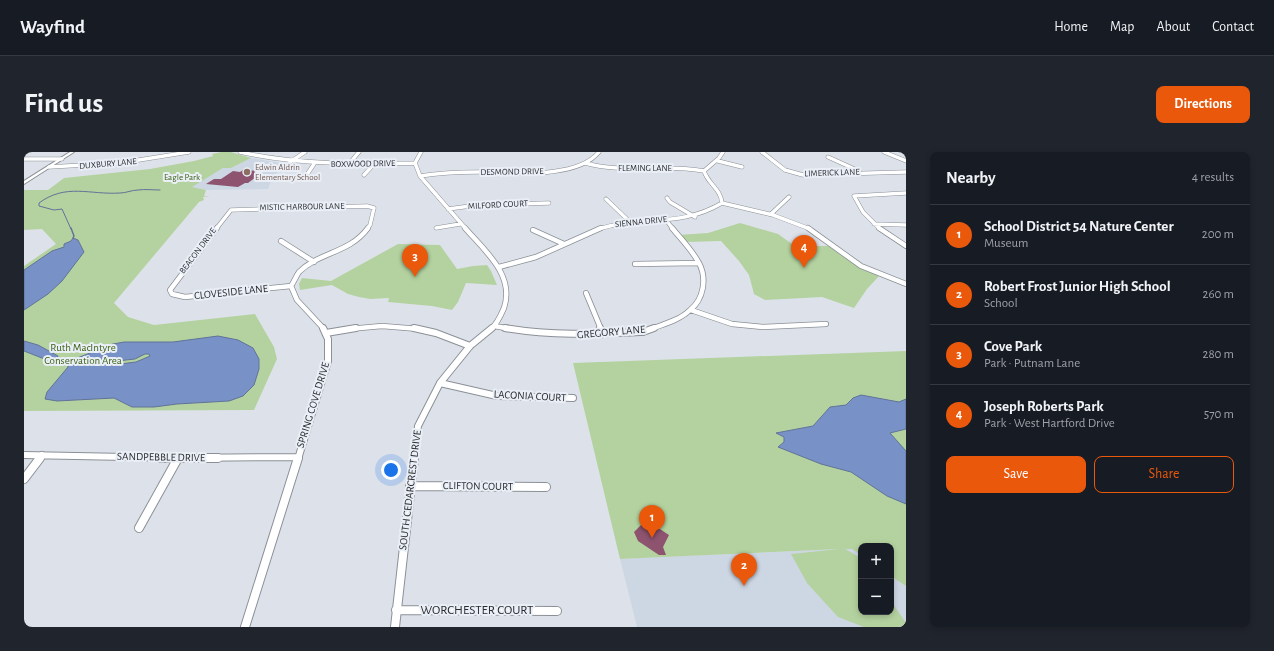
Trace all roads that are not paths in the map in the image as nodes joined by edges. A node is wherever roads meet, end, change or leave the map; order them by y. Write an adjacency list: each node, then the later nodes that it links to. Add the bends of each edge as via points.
1 (72, 152): 14 (street)
2 (168, 152): 12 (street)
3 (189, 152): 12 (street, DUXBURY LANE)
4 (240, 152): 18 (street, BOXWOOD DRIVE)
5 (305, 152): 18 (street)
6 (359, 152): 22 (street)
7 (421, 152): 19 (street)
8 (597, 152): 20 (street, DESMOND DRIVE)
9 (723, 152): 16 (street)
10 (884, 152): 17 (street)
11 (764, 153): 27 (street, LIMERICK LANE, via 791,173)
12 (170, 156): 24 (street, DUXBURY LANE, via 101,166)
13 (828, 157): 27 (street)
14 (62, 158): 15 (street); 24 (street)
15 (24, 159)
16 (718, 161): 25 (street); 26 (street)
17 (906, 161)
18 (290, 162): 21 (street, BOXWOOD DRIVE)
19 (415, 163): 23 (street, BOXWOOD DRIVE); 31 (street, SOUTH CEDARCREST DRIVE)
20 (585, 163): 26 (street, FLEMING LANE, via 626,169); 31 (street, DESMOND DRIVE, via 541,172 442,173)
21 (314, 164): 22 (street, BOXWOOD DRIVE); 30 (street)
22 (349, 164): 23 (street, BOXWOOD DRIVE)
23 (374, 164): 29 (street)
24 (49, 167): 32 (street)
25 (742, 167)
26 (704, 171): 38 (street, via 722,197)
27 (862, 172): 28 (street, LIMERICK LANE)
28 (906, 172)
29 (364, 175)
30 (306, 176)
31 (420, 176): 39 (street, SOUTH CEDARCREST DRIVE)
32 (24, 183)
33 (906, 194): 46 (street, via 854,196 857,206)
34 (789, 197): 41 (street)
35 (667, 198): 42 (street)
36 (606, 199): 44 (street)
37 (549, 203): 39 (street, MILFORD COURT, via 487,204)
38 (722, 203): 41 (street); 42 (street, SIENNA DRIVE, via 712,211)
39 (448, 209): 45 (street, SOUTH CEDARCREST DRIVE)
40 (231, 210): 53 (street, MISTIC HARBOUR LANE, via 373,207 369,228 362,238); 60 (street, BEACON DRIVE, via 172,286)
41 (771, 214): 57 (street, via 802,225 820,235 857,263)
42 (695, 217): 43 (street, SIENNA DRIVE)
43 (666, 220): 44 (street, SIENNA DRIVE); 54 (street, GREGORY LANE)
44 (630, 222): 51 (street, SIENNA DRIVE, via 594,230)
45 (460, 224): 48 (street); 56 (street, SOUTH CEDARCREST DRIVE)
46 (874, 224): 47 (street); 52 (street)
47 (906, 225)
48 (436, 228)
49 (533, 230): 51 (street)
50 (281, 241): 53 (street)
51 (564, 244): 56 (street, SIENNA DRIVE, via 530,260)
52 (906, 246)
53 (314, 262): 58 (street, via 297,274)
54 (699, 263): 55 (street); 61 (street, GREGORY LANE, via 704,279 703,292)
55 (635, 264)
56 (499, 267): 63 (street, SOUTH CEDARCREST DRIVE, via 505,279 507,298)
57 (906, 284)
58 (291, 286): 60 (street, CLOVESIDE LANE, via 185,297); 64 (street, via 294,297)
59 (586, 293): 65 (street)
60 (172, 294)
61 (691, 310): 62 (street, via 732,324 763,327); 65 (street, GREGORY LANE, via 675,320 642,332)
62 (826, 324)
63 (494, 326): 65 (street, GREGORY LANE, via 571,336); 66 (street, SOUTH CEDARCREST DRIVE)
64 (326, 333): 66 (street, via 377,326 415,328); 71 (street, SPRING COVE DRIVE, via 328,361)
65 (603, 334)
66 (470, 346): 67 (street, SOUTH CEDARCREST DRIVE)
67 (440, 383): 68 (street, LACONIA COURT, via 497,396); 74 (street, SOUTH CEDARCREST DRIVE, via 418,426)
68 (573, 398)
69 (24, 455): 70 (street, SANDPEBBLE DRIVE)
70 (42, 455): 72 (street, SANDPEBBLE DRIVE); 73 (street)
71 (297, 457): 72 (street, SANDPEBBLE DRIVE); 79 (street, SPRING COVE DRIVE)
72 (178, 458): 76 (street)
73 (24, 479)
74 (410, 486): 75 (street, CLIFTON COURT); 77 (street, SOUTH CEDARCREST DRIVE)
75 (546, 487)
76 (139, 528)
77 (396, 610): 78 (street, WORCHESTER COURT); 80 (street, SOUTH CEDARCREST DRIVE)
78 (557, 611)
79 (246, 627)
80 (395, 627)

